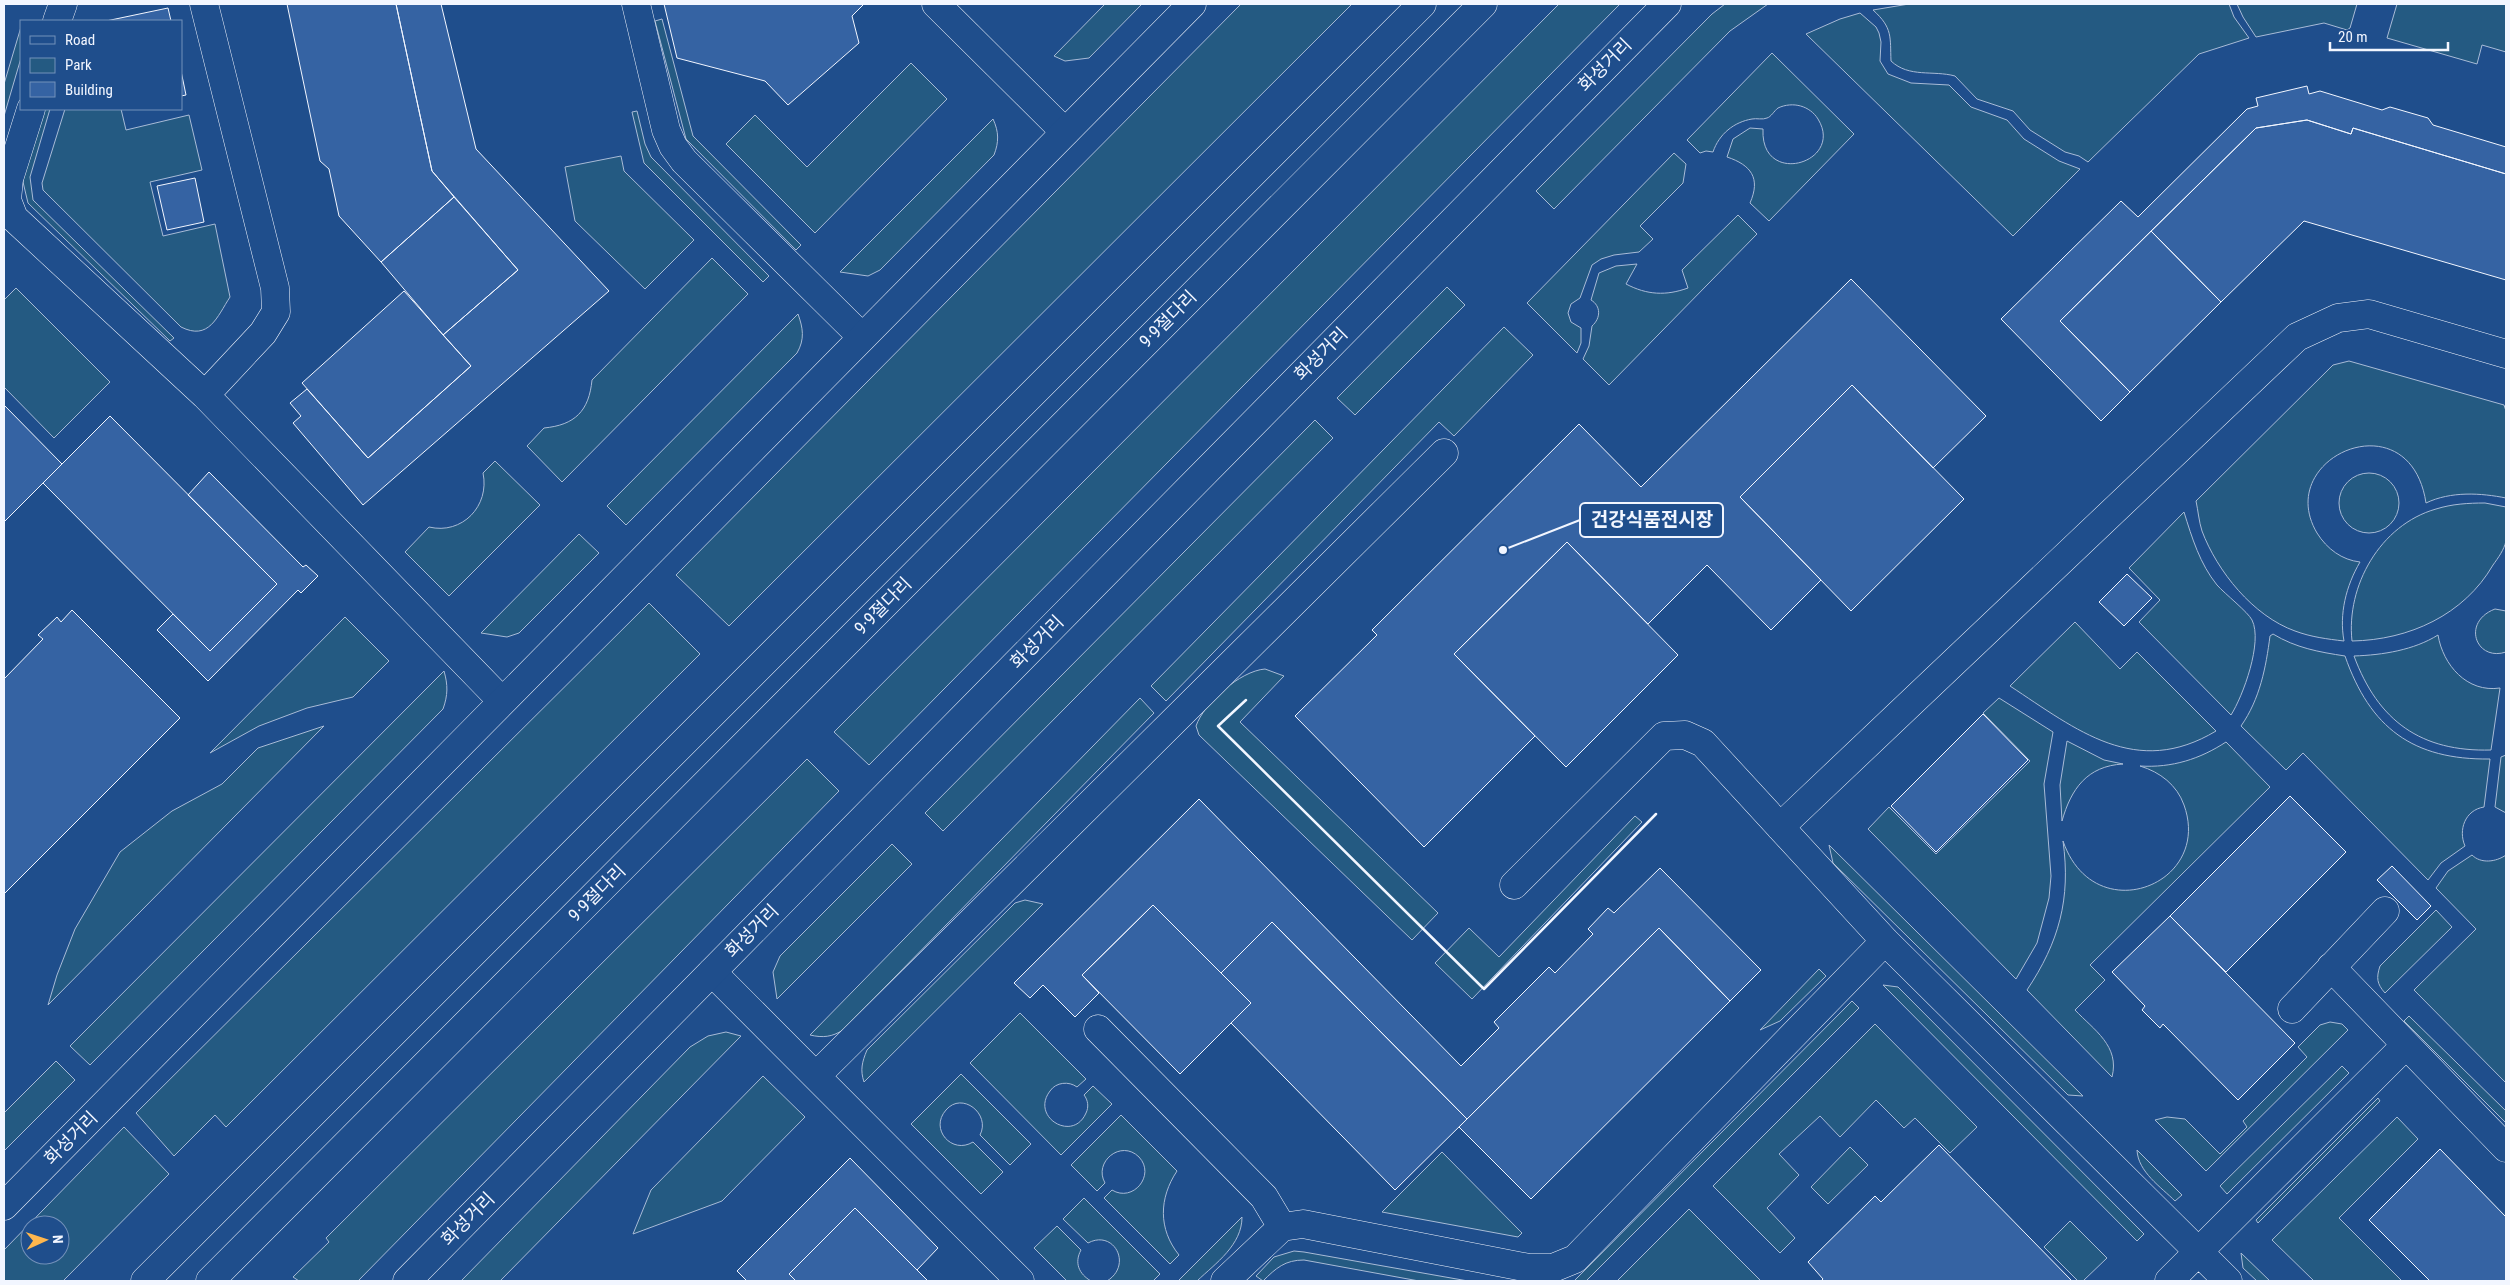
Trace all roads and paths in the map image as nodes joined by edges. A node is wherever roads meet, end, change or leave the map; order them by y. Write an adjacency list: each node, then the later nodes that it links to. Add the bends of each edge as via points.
1 (62, 4): 9 (main road)
2 (204, 4): 15 (main road, via 275,288 276,312 263,333)
3 (636, 4): 13 (main road, via 666,130 673,146 684,161)
4 (936, 4): 11 (main road)
5 (1192, 4): 11 (main road, 화성거리)
6 (1422, 4): 32 (main road)
7 (1483, 4): 33 (main road, 9·9절다리)
8 (1667, 4): 23 (main road, 화성거리)
9 (57, 20)
10 (31, 110): 12 (main road, via 9,179)
11 (1065, 132): 13 (main road, 화성거리)
12 (9, 224): 15 (main road)
13 (862, 337): 17 (main road, 화성거리)
14 (2506, 354): 18 (main road, via 2369,314 2338,318 2297,336)
15 (205, 395): 17 (main road)
16 (1444, 453): 27 (main road)
17 (502, 701): 29 (main road, 화성거리)
18 (1780, 827): 19 (main road, via 1703,743 1685,734 1664,736); 21 (main road)
19 (1514, 885)
20 (2385, 911): 22 (main road)
21 (1885, 942): 30 (main road, via 1575,1259 1553,1268 1529,1268 1303,1224); 31 (main road)
22 (2331, 967): 24 (main road); 26 (main road)
23 (712, 972): 27 (main road); 34 (main road, 화성거리)
24 (2292, 1010)
25 (1098, 1029): 30 (main road, via 1264,1196)
26 (2406, 1045): 28 (main road); 31 (main road)
27 (816, 1076): 35 (main road)
28 (2506, 1148)
29 (4, 1206)
30 (1282, 1227): 36 (main road)
31 (2198, 1252): 37 (main road); 38 (main road)
32 (145, 1281)
33 (210, 1281)
34 (407, 1281)
35 (1020, 1281)
36 (1225, 1281)
37 (2169, 1281)
38 (2228, 1281)

